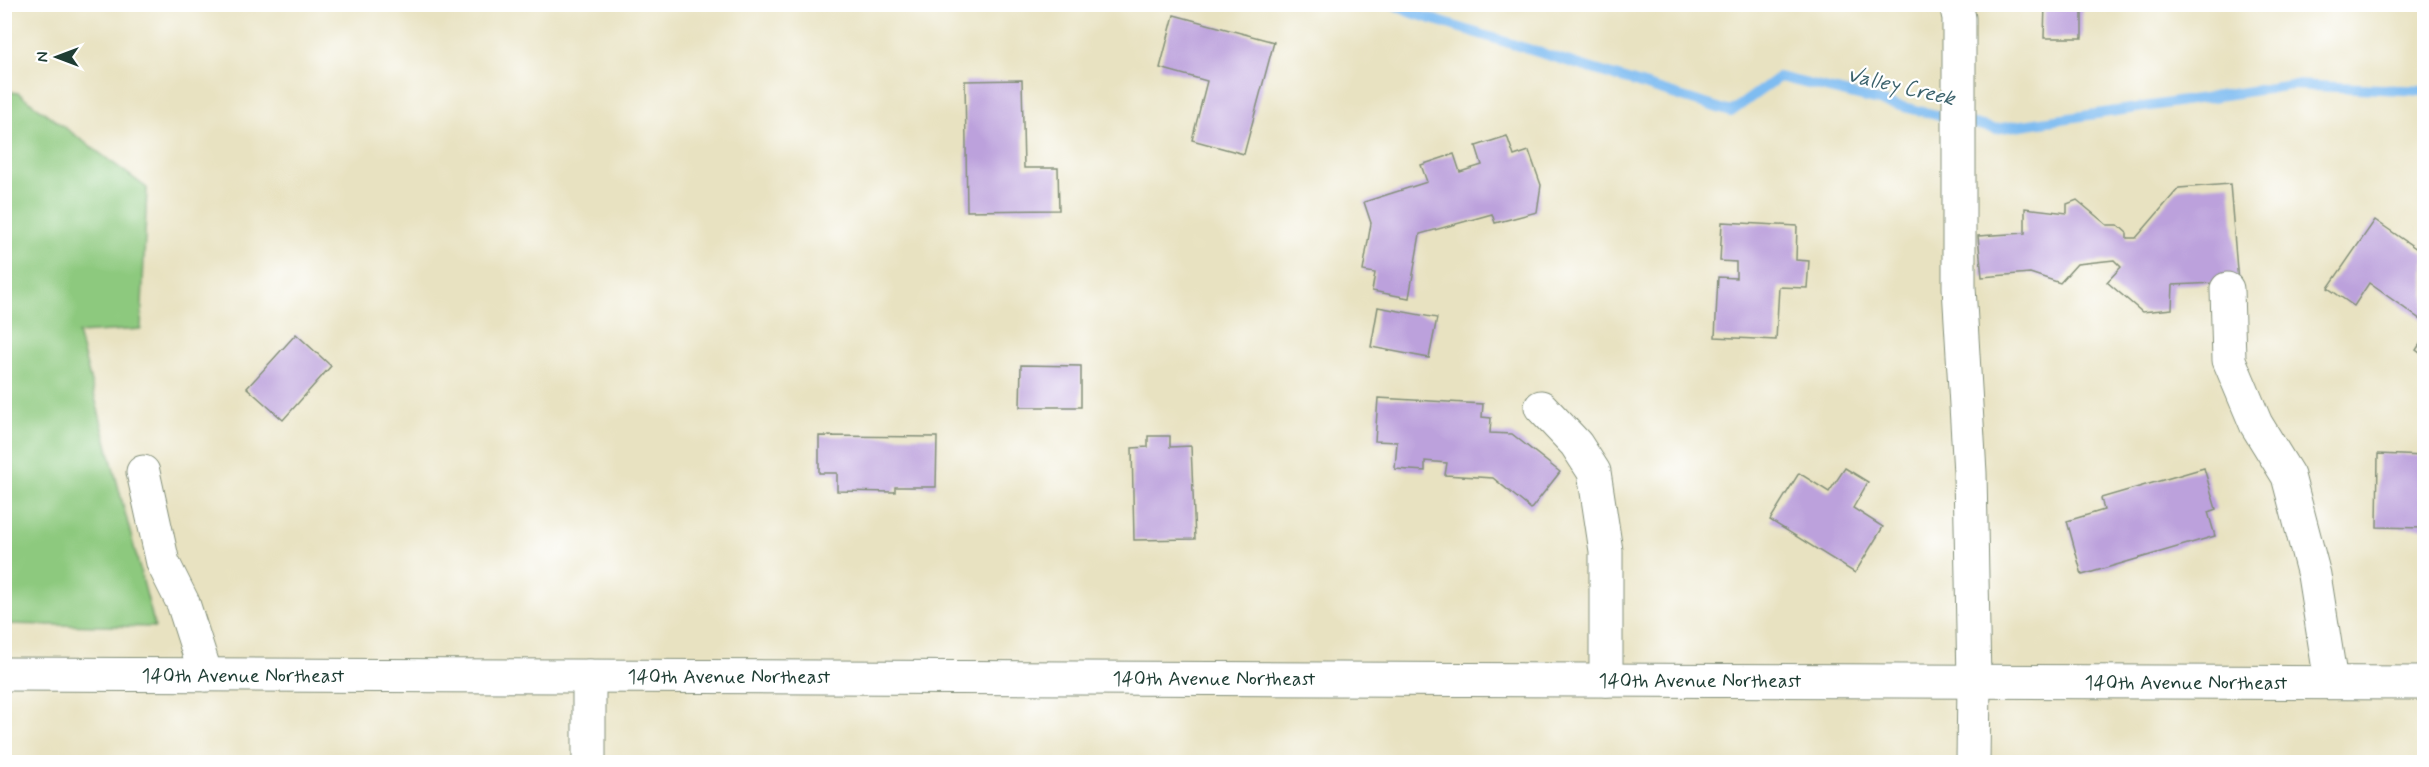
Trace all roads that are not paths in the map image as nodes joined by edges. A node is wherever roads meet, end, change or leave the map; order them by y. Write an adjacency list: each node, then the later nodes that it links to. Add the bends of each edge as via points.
1 (1956, 4): 9 (street, via 1959,287 1970,473)
2 (2227, 290): 10 (street, via 2229,360 2256,424 2288,476 2314,575)
3 (1541, 407): 8 (street, via 1576,444 1594,472 1605,551)
4 (143, 472): 6 (street, via 163,563 183,603)
5 (4, 674): 6 (street, 140th Avenue Northeast)
6 (206, 675): 7 (street, 140th Avenue Northeast)
7 (589, 676): 8 (street, 140th Avenue Northeast); 12 (street)
8 (1606, 680): 9 (street, 140th Avenue Northeast)
9 (1974, 682): 10 (street, 140th Avenue Northeast); 13 (street)
10 (2331, 682): 11 (street, 140th Avenue Northeast)
11 (2424, 683)
12 (589, 762)
13 (1973, 762)

